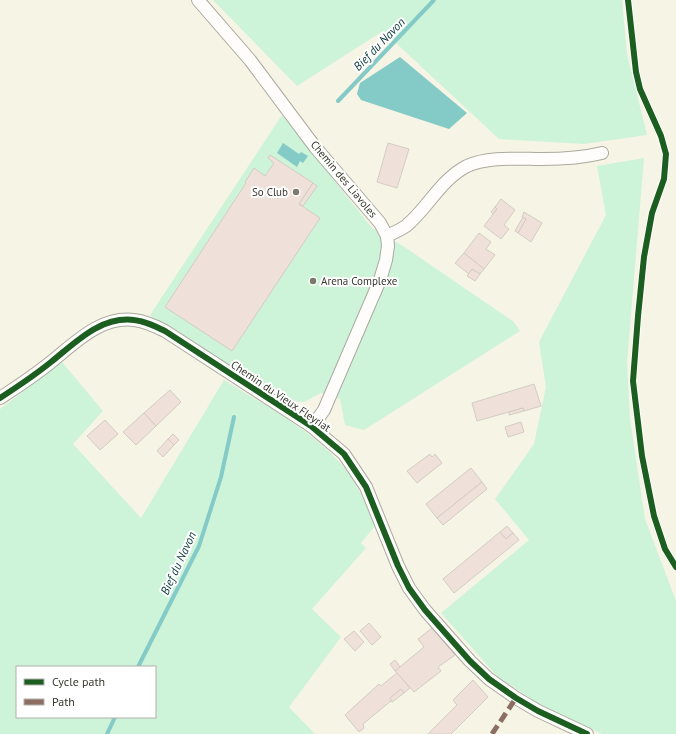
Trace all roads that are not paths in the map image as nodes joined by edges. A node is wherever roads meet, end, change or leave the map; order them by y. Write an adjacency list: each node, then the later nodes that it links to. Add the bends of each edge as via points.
1 (198, 0): 3 (street, Chemin des Liavoles, via 250,60 340,177 371,211)
2 (602, 153): 3 (street, via 584,157 504,159 467,166 444,183 405,226)
3 (387, 236): 5 (street, via 386,260 380,280 324,410)
4 (0, 398): 5 (street, Chemin du Vieux Fleyriat, via 50,363 89,331 119,320 134,320 165,331)
5 (311, 426): 6 (street, Chemin du Vieux Fleyriat, via 344,454 355,470 366,487 409,588 450,638 489,679 516,698)
6 (587, 734)

